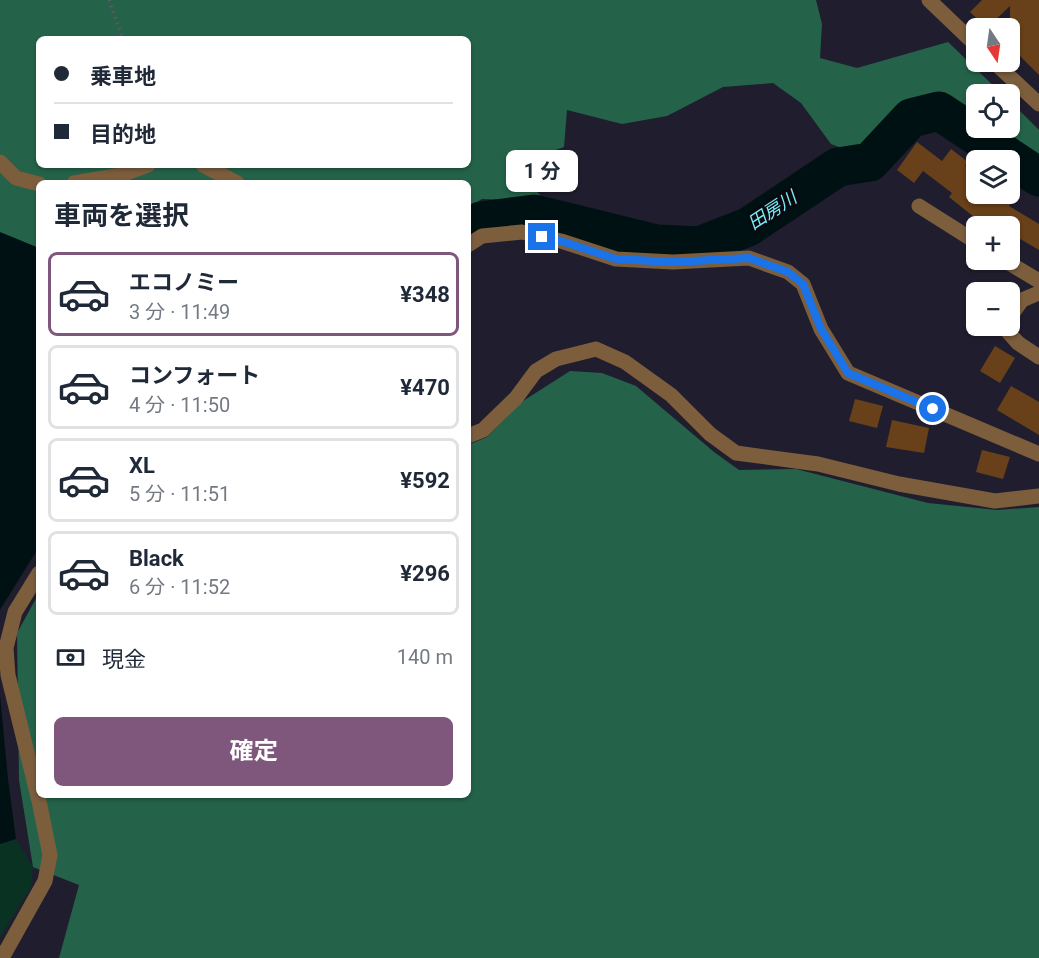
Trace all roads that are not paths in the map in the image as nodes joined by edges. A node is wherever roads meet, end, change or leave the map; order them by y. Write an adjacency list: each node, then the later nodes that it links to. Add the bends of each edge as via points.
1 (929, 0): 2 (street)
2 (966, 35)
3 (1005, 72): 4 (street)
4 (1039, 104)
5 (0, 162): 10 (street, via 16,178)
6 (140, 168): 8 (street)
7 (209, 168): 9 (street)
8 (91, 180)
9 (231, 180)
10 (36, 183)
11 (919, 206): 12 (street)
12 (966, 236)
13 (471, 243): 21 (street, via 482,236 522,232 616,259 674,262 749,258 788,272 803,284 821,329 848,373)
14 (1020, 269): 15 (street)
15 (1039, 281)
16 (1039, 293): 17 (street)
17 (1020, 303)
18 (1012, 336): 19 (street)
19 (1039, 357)
20 (471, 435): 22 (street, via 483,430 536,372 556,359 596,349 625,362 671,395 710,434 736,453 818,464 899,484 995,501)
21 (1039, 454)
22 (1039, 496)
23 (36, 578): 24 (street, via 15,612 6,648 8,675)
24 (36, 789)
25 (38, 798): 26 (street, via 50,855 45,881)
26 (2, 958)

